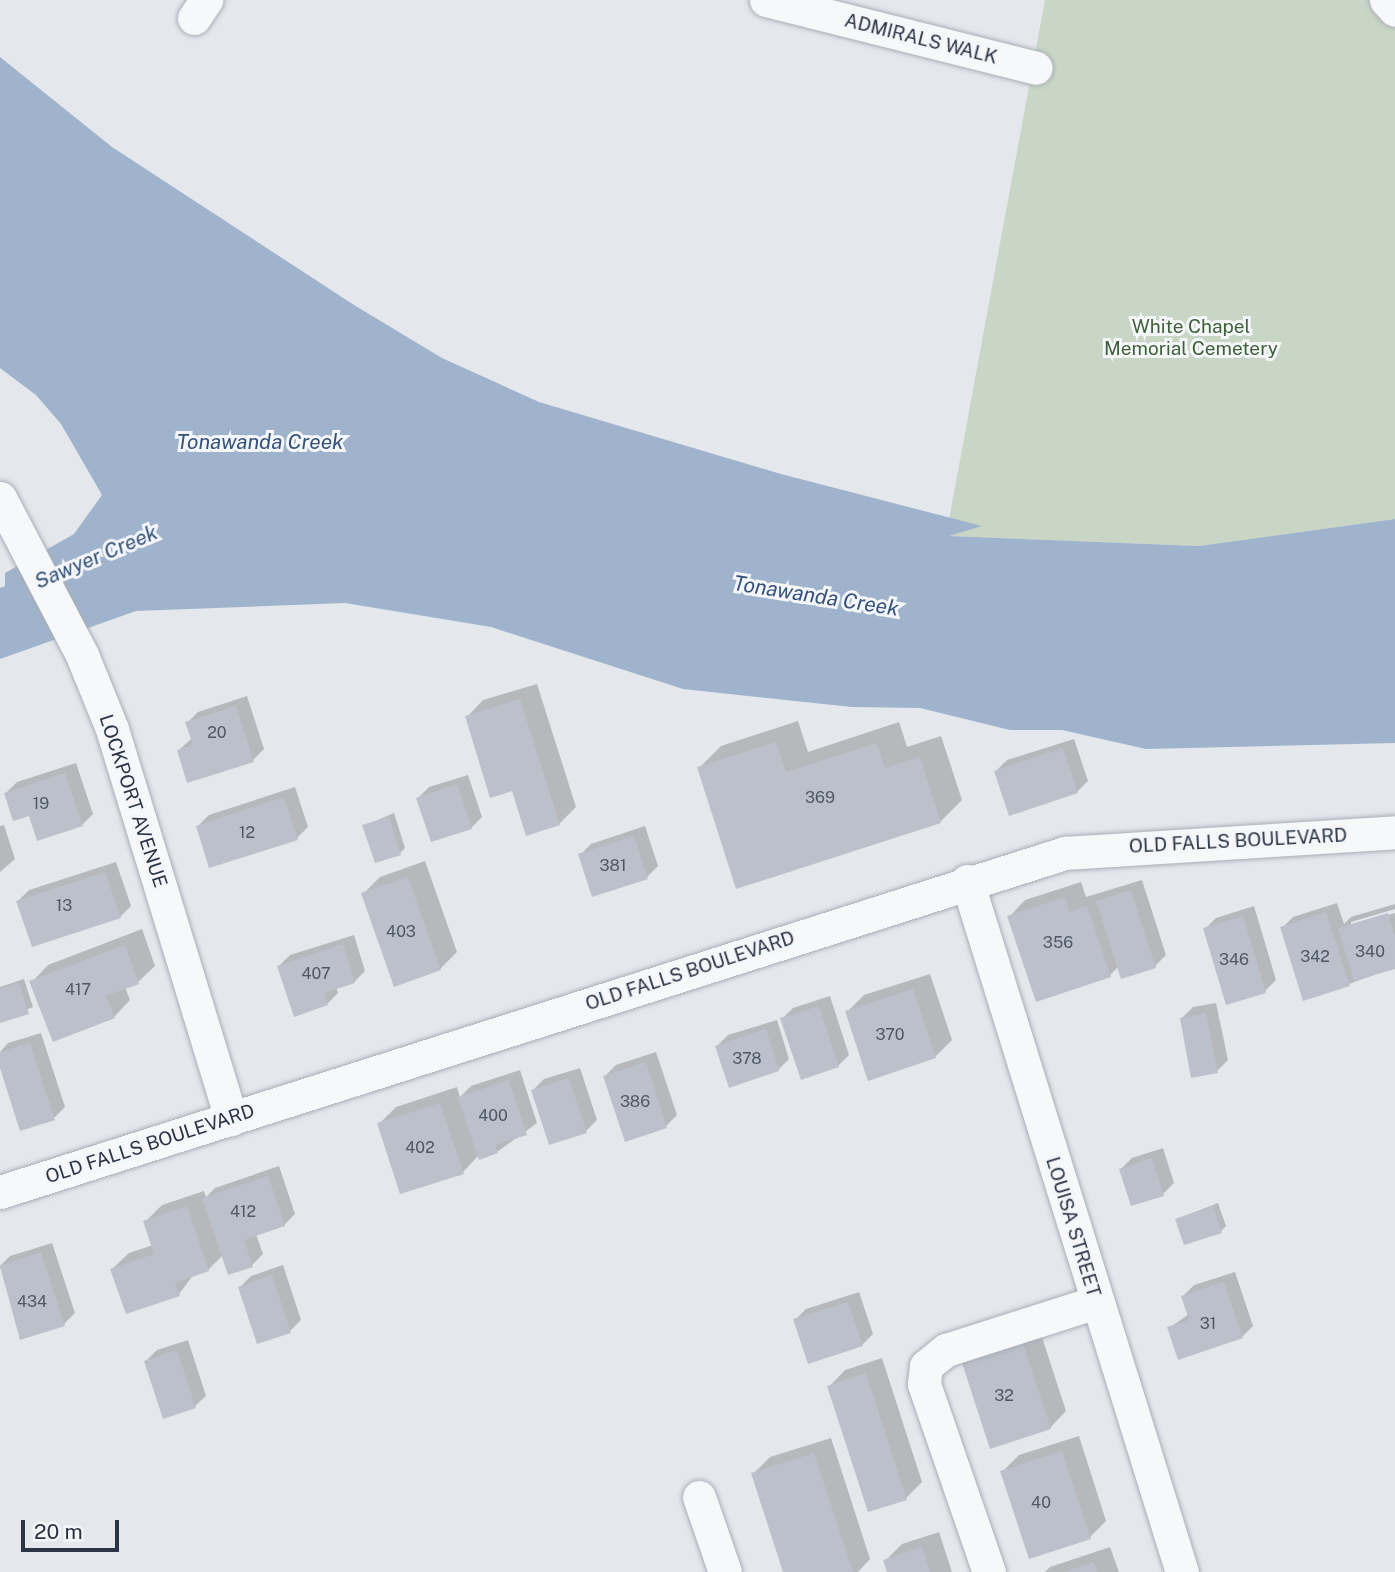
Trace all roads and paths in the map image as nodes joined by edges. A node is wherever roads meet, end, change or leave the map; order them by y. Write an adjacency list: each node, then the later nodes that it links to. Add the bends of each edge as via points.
1 (766, 0): 4 (street, ADMIRALS WALK)
2 (1386, 0): 3 (street)
3 (1395, 10)
4 (1036, 68)
5 (0, 498): 8 (street, LOCKPORT AVENUE, via 82,655 112,729)
6 (1395, 832): 7 (street, OLD FALLS BOULEVARD, via 1103,848 1065,853)
7 (967, 881): 8 (street, OLD FALLS BOULEVARD); 10 (street, LOUISA STREET)
8 (231, 1119): 9 (street, OLD FALLS BOULEVARD)
9 (0, 1192)
10 (1096, 1303): 13 (street, via 946,1350 926,1366 924,1384); 14 (street, LOUISA STREET)
11 (699, 1497): 12 (street)
12 (725, 1572)
13 (989, 1572)
14 (1182, 1572)

